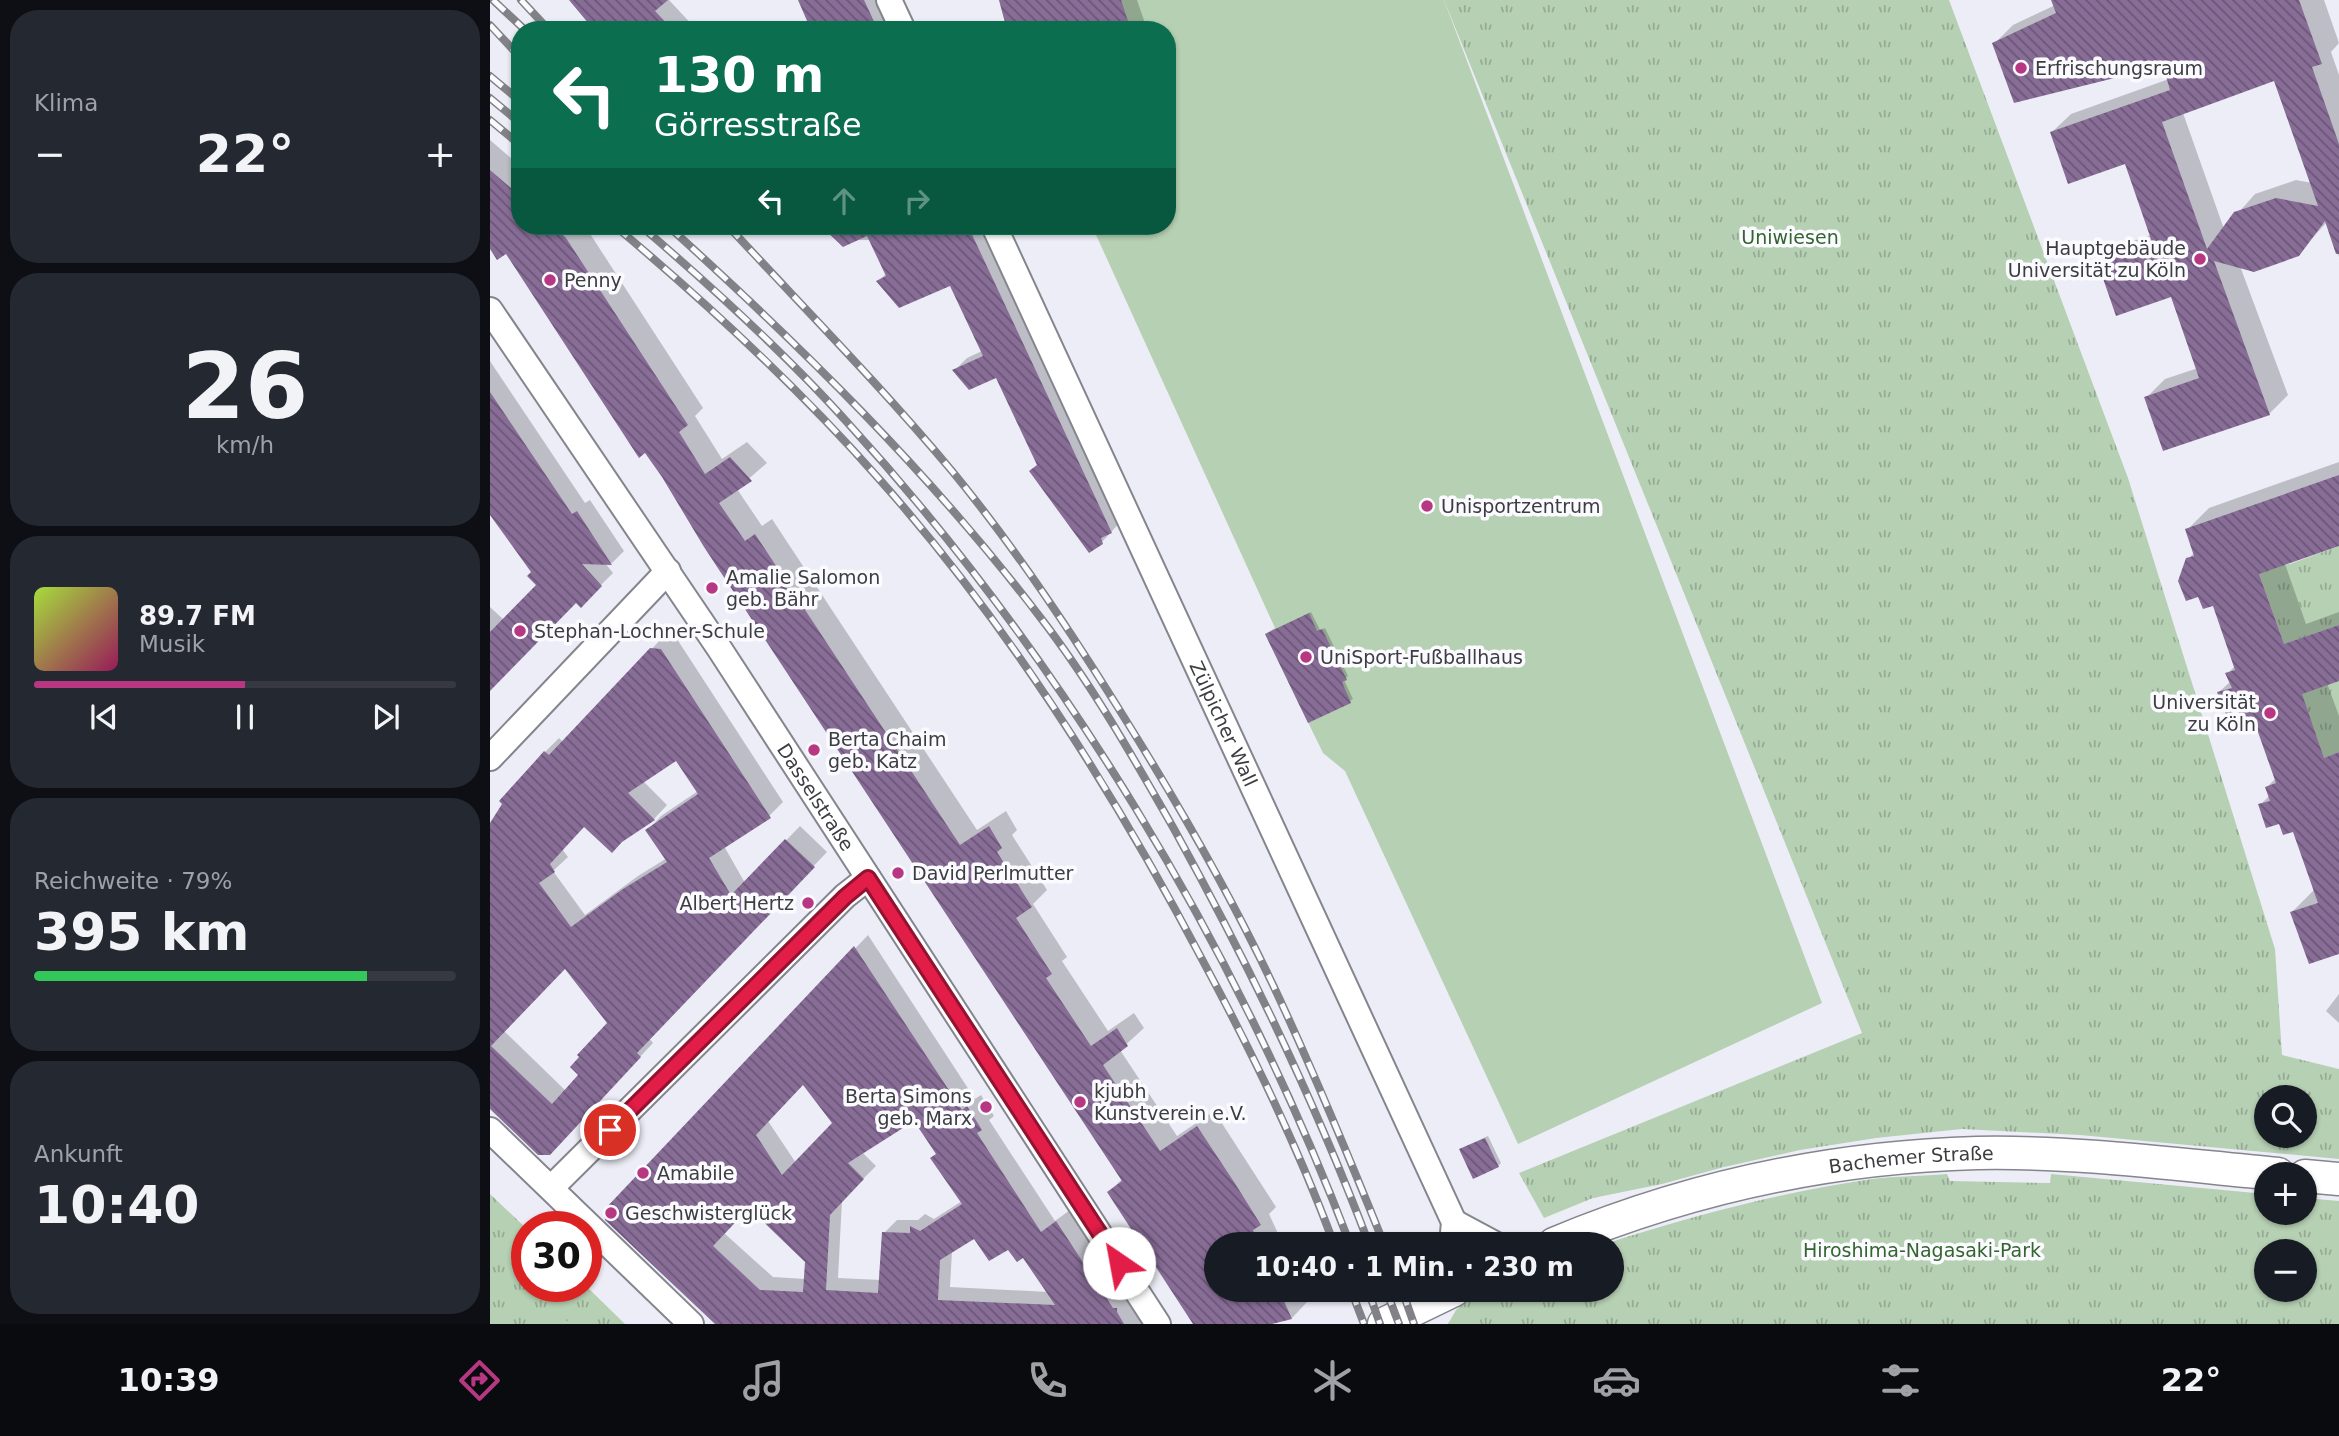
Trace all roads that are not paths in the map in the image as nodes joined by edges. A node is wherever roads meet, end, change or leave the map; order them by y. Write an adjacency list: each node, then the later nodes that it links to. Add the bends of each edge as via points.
1 (890, 0): 2 (street)
2 (899, 21)
3 (998, 235): 13 (street, Zülpicher Wall)
4 (490, 310): 5 (street, Dasselstraße)
5 (668, 571): 6 (street); 7 (street, Dasselstraße)
6 (490, 758)
7 (868, 878): 12 (street); 17 (street, Dasselstraße)
8 (490, 1130): 12 (street)
9 (2254, 1172): 14 (main road, Bachemer Straße, via 2036,1154 1918,1156 1737,1183)
10 (2317, 1177): 11 (main road)
11 (2339, 1179)
12 (551, 1188): 16 (street)
13 (1453, 1232)
14 (1584, 1232)
15 (1426, 1302): 18 (main road)
16 (691, 1324)
17 (1158, 1324)
18 (1384, 1324)

